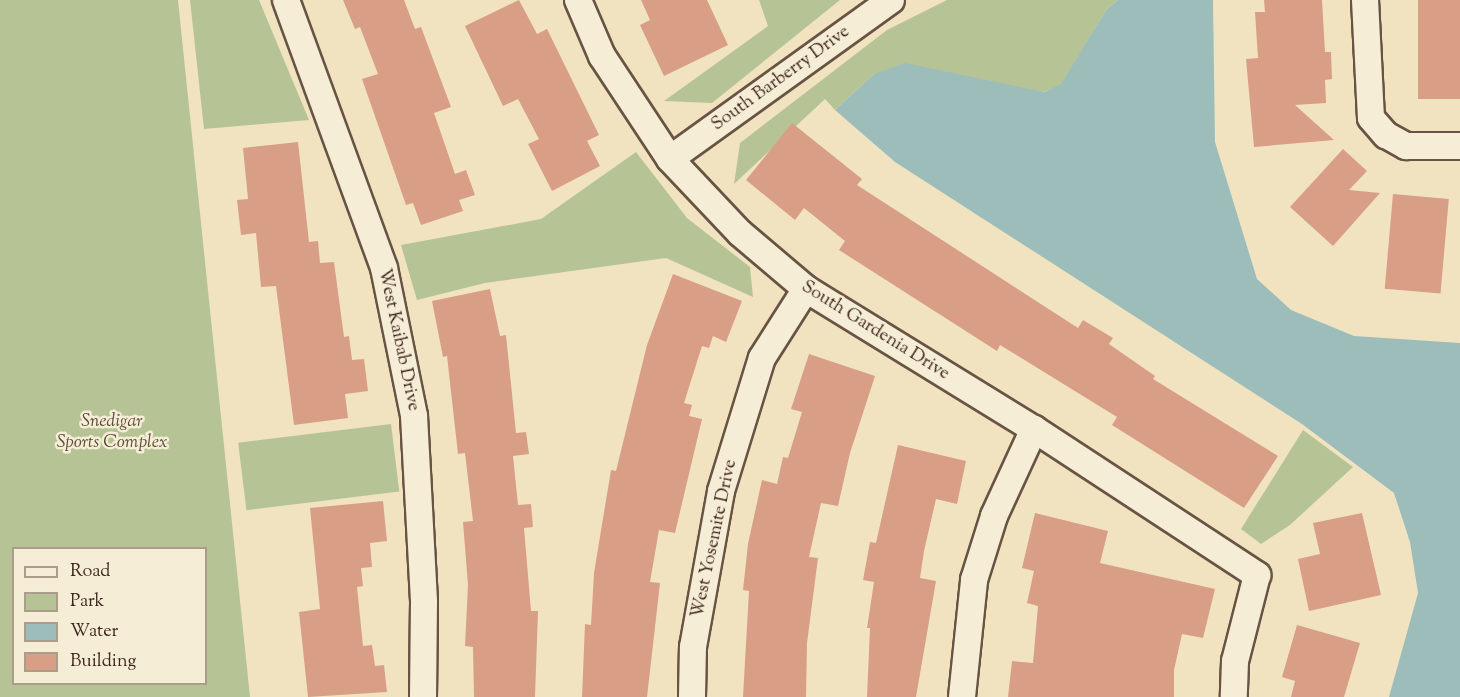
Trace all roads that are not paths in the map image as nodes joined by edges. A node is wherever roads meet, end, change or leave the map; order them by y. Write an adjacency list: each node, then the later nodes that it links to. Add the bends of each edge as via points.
1 (286, 0): 9 (street, West Kaibab Drive, via 384,268 414,416 424,602)
2 (579, 0): 6 (street, South Gardenia Drive, via 602,56)
3 (890, 0): 6 (street, South Barberry Drive)
4 (1365, 0): 5 (street, via 1371,118 1386,135 1406,146)
5 (1460, 146)
6 (670, 159): 7 (street, South Gardenia Drive, via 740,233)
7 (806, 289): 8 (street, South Gardenia Drive); 10 (street, West Yosemite Drive, via 762,358 721,491 693,647)
8 (1034, 429): 11 (street, via 994,516 974,580); 12 (street, South Gardenia Drive, via 1257,575 1234,662)
9 (423, 697)
10 (692, 697)
11 (962, 697)
12 (1234, 697)

